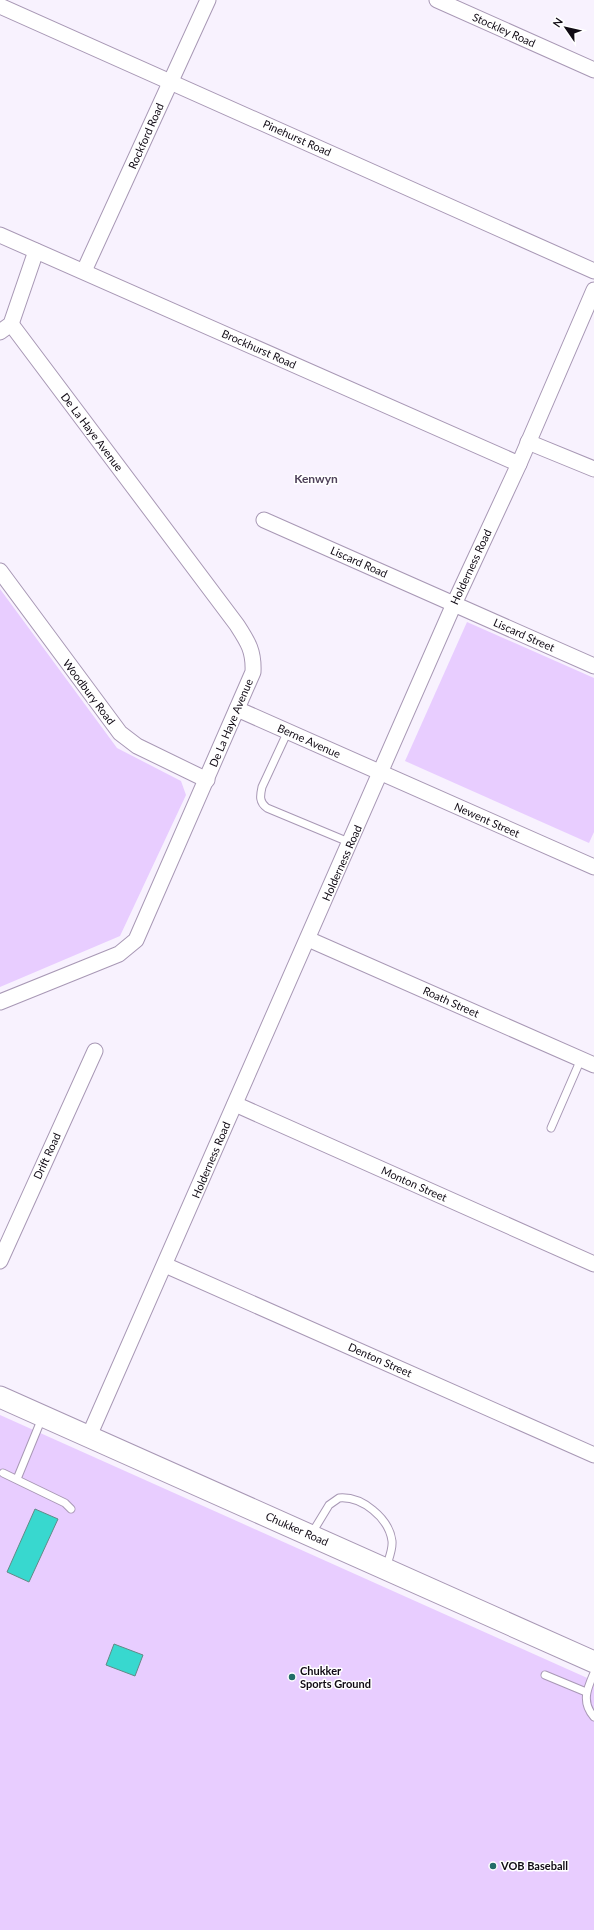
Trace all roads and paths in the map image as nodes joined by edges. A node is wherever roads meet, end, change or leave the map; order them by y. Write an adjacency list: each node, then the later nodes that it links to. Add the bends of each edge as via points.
1 (208, 0): 5 (street, Rockford Road)
2 (437, 0): 4 (street, Stockley Road)
3 (0, 6): 5 (street, Pinehurst Road)
4 (594, 70)
5 (171, 81): 8 (street, Pinehurst Road); 9 (street, Rockford Road)
6 (0, 235): 7 (street, Brockhurst Road)
7 (36, 251): 9 (street, Brockhurst Road); 11 (street)
8 (594, 271)
9 (84, 272): 13 (street, Brockhurst Road)
10 (594, 290): 12 (street, Holderness Road)
11 (5, 328): 19 (street, De La Haye Avenue, via 247,640 252,651 253,672)
12 (528, 442): 13 (street, Holderness Road); 14 (street)
13 (519, 464): 17 (street, Holderness Road)
14 (594, 469)
15 (264, 520): 17 (street, Liscard Road)
16 (0, 571): 22 (street, Woodbury Road, via 120,733 137,746)
17 (454, 604): 18 (street, Liscard Street); 21 (street, Holderness Road)
18 (594, 666)
19 (237, 709): 20 (street, Berne Avenue); 22 (street, De La Haye Avenue)
20 (288, 731): 21 (street, Berne Avenue); 23 (lane, via 262,788 261,801 267,808)
21 (381, 773): 23 (street, Holderness Road); 24 (street, Newent Street)
22 (207, 780): 26 (street, De La Haye Avenue, via 132,945 119,954)
23 (351, 842): 25 (street, Holderness Road)
24 (594, 867)
25 (308, 939): 28 (street, Roath Street); 29 (street, Holderness Road)
26 (0, 1002)
27 (95, 1051): 31 (street, Drift Road)
28 (587, 1062): 30 (lane)
29 (235, 1104): 33 (street, Monton Street); 34 (street, Holderness Road)
30 (551, 1128)
31 (6, 1230): 32 (street, Drift Road)
32 (0, 1261)
33 (594, 1264)
34 (165, 1265): 37 (street, Holderness Road); 38 (street, Denton Street)
35 (0, 1397): 36 (street, Chukker Road)
36 (43, 1416): 37 (street, Chukker Road); 40 (lane)
37 (89, 1436): 42 (street, Chukker Road)
38 (594, 1455)
39 (3, 1473): 40 (lane)
40 (17, 1479): 41 (lane, via 65,1503)
41 (71, 1509)
42 (311, 1535): 43 (street, Chukker Road); 43 (lane, via 329,1505 339,1498 351,1499 383,1518 390,1532 391,1549)
43 (386, 1569): 44 (street, Chukker Road)
44 (594, 1662)
45 (594, 1673): 47 (lane)
46 (545, 1675): 47 (lane)
47 (586, 1692): 48 (lane, via 586,1702)
48 (594, 1717)

